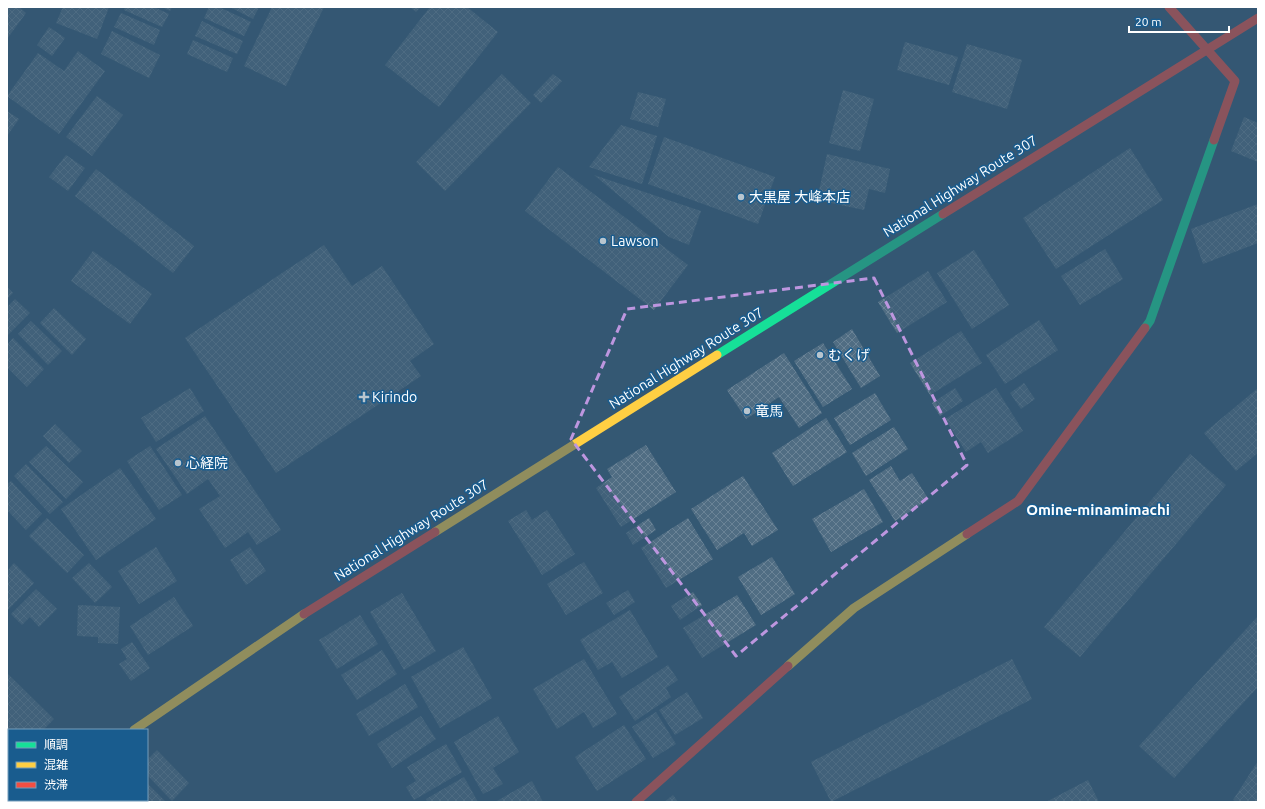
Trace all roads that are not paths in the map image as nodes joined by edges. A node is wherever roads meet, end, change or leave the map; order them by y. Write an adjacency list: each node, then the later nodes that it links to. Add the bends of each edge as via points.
1 (1169, 7): 3 (main road)
2 (1258, 18): 3 (main road, National Highway Route 307)
3 (1207, 48): 4 (main road, National Highway Route 307, via 287,624); 5 (main road, via 1235,81 1150,321 1018,501 854,608)
4 (135, 729)
5 (636, 802)

